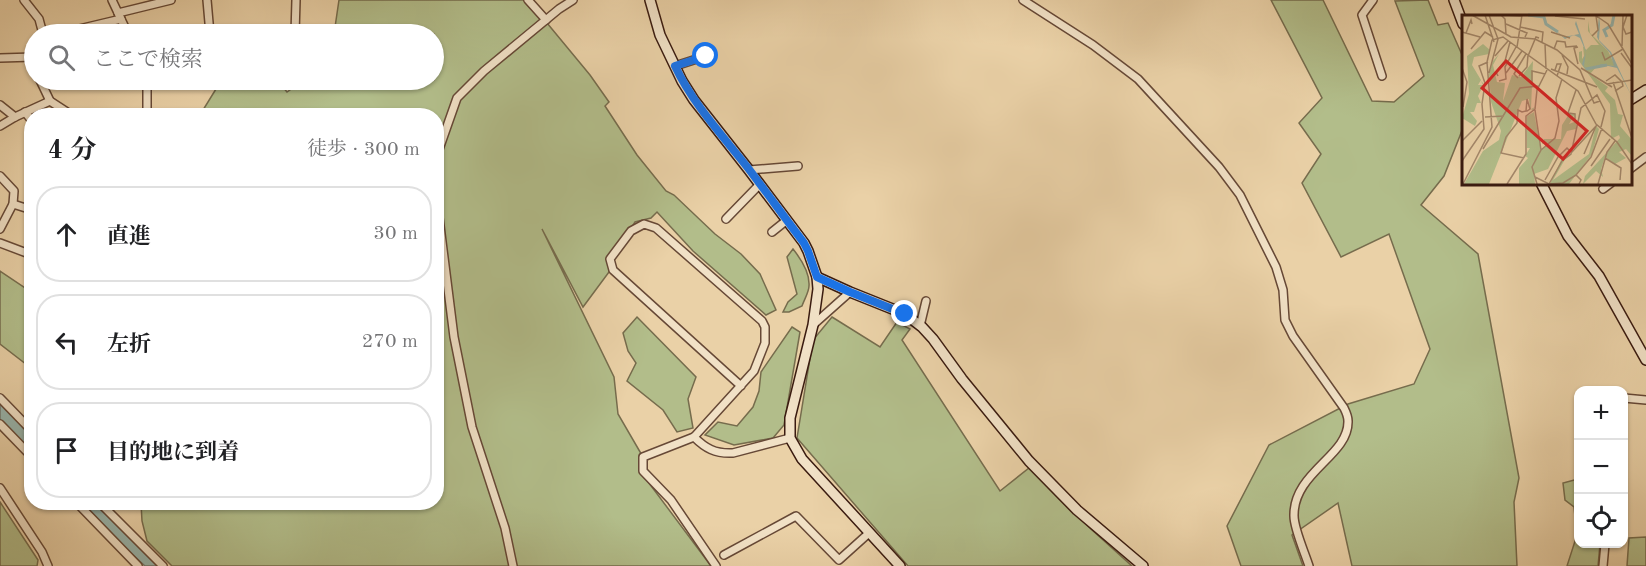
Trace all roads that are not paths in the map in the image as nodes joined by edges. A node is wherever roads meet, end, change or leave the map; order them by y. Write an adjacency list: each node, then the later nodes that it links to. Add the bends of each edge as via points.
1 (24, 0): 15 (street)
2 (112, 0): 12 (street)
3 (171, 0): 12 (street)
4 (207, 0): 18 (street)
5 (296, 0): 19 (street)
6 (528, 0): 13 (street)
7 (573, 0): 13 (street)
8 (650, 0): 23 (street, via 660,35)
9 (1023, 0): 85 (street, via 1138,79 1219,167 1251,216 1276,267 1285,320 1348,419 1343,441 1302,486 1295,504 1294,519)
10 (1373, 0): 24 (street, via 1362,15)
11 (1454, 0): 14 (street)
12 (120, 16): 16 (street); 17 (street)
13 (546, 20): 37 (street, via 484,70 457,98)
14 (1462, 21)
15 (40, 24)
16 (92, 24)
17 (124, 24)
18 (209, 24)
19 (295, 24)
20 (706, 56): 23 (street)
21 (24, 57): 22 (street)
22 (0, 58)
23 (675, 66): 41 (street, via 694,100)
24 (1382, 75)
25 (45, 90): 29 (street)
26 (147, 90): 33 (street)
27 (1646, 90): 28 (street)
28 (1631, 99)
29 (50, 101): 31 (street); 32 (street)
30 (0, 105): 35 (street)
31 (34, 108)
32 (61, 108)
33 (147, 108)
34 (24, 112): 35 (street)
35 (15, 117): 36 (street)
36 (0, 126)
37 (444, 135)
38 (1646, 158): 40 (street)
39 (798, 166): 41 (street)
40 (1631, 168)
41 (749, 170): 43 (street)
42 (0, 176): 47 (street, via 14,191)
43 (759, 184): 49 (street); 50 (street)
44 (1542, 184): 61 (street, via 1568,236 1599,276)
45 (1610, 184): 46 (street)
46 (1602, 189)
47 (13, 204): 48 (street); 51 (street)
48 (24, 207)
49 (726, 219)
50 (787, 220): 52 (street); 56 (street, via 808,251)
51 (0, 229)
52 (772, 232)
53 (0, 243): 54 (street)
54 (24, 252)
55 (444, 258): 81 (street, via 454,337 472,427 505,528)
56 (817, 277): 57 (street); 59 (street)
57 (850, 292): 59 (street); 60 (street, via 905,314)
58 (926, 301): 60 (street)
59 (813, 325): 69 (street, via 790,418)
60 (920, 326): 84 (street, via 1029,461 1077,510)
61 (1646, 360)
62 (741, 386): 62 (street, via 613,270 610,260 631,231 644,224 656,228 762,321 765,343 754,371); 68 (street)
63 (0, 398): 66 (street)
64 (1628, 398): 65 (street)
65 (1646, 400)
66 (24, 423)
67 (0, 424): 70 (street)
68 (694, 437): 69 (street, via 705,448 724,453); 82 (street, via 643,457 643,471 671,500)
69 (790, 438): 74 (street, via 802,459)
70 (24, 449)
71 (0, 488): 78 (street)
72 (84, 510): 79 (street)
73 (107, 510): 80 (street)
74 (869, 533): 77 (street); 83 (street)
75 (1605, 548): 86 (street)
76 (724, 555): 77 (street, via 796,516)
77 (839, 563)
78 (48, 566)
79 (138, 566)
80 (163, 566)
81 (513, 566)
82 (716, 566)
83 (900, 566)
84 (1143, 566)
85 (1309, 566)
86 (1603, 566)

